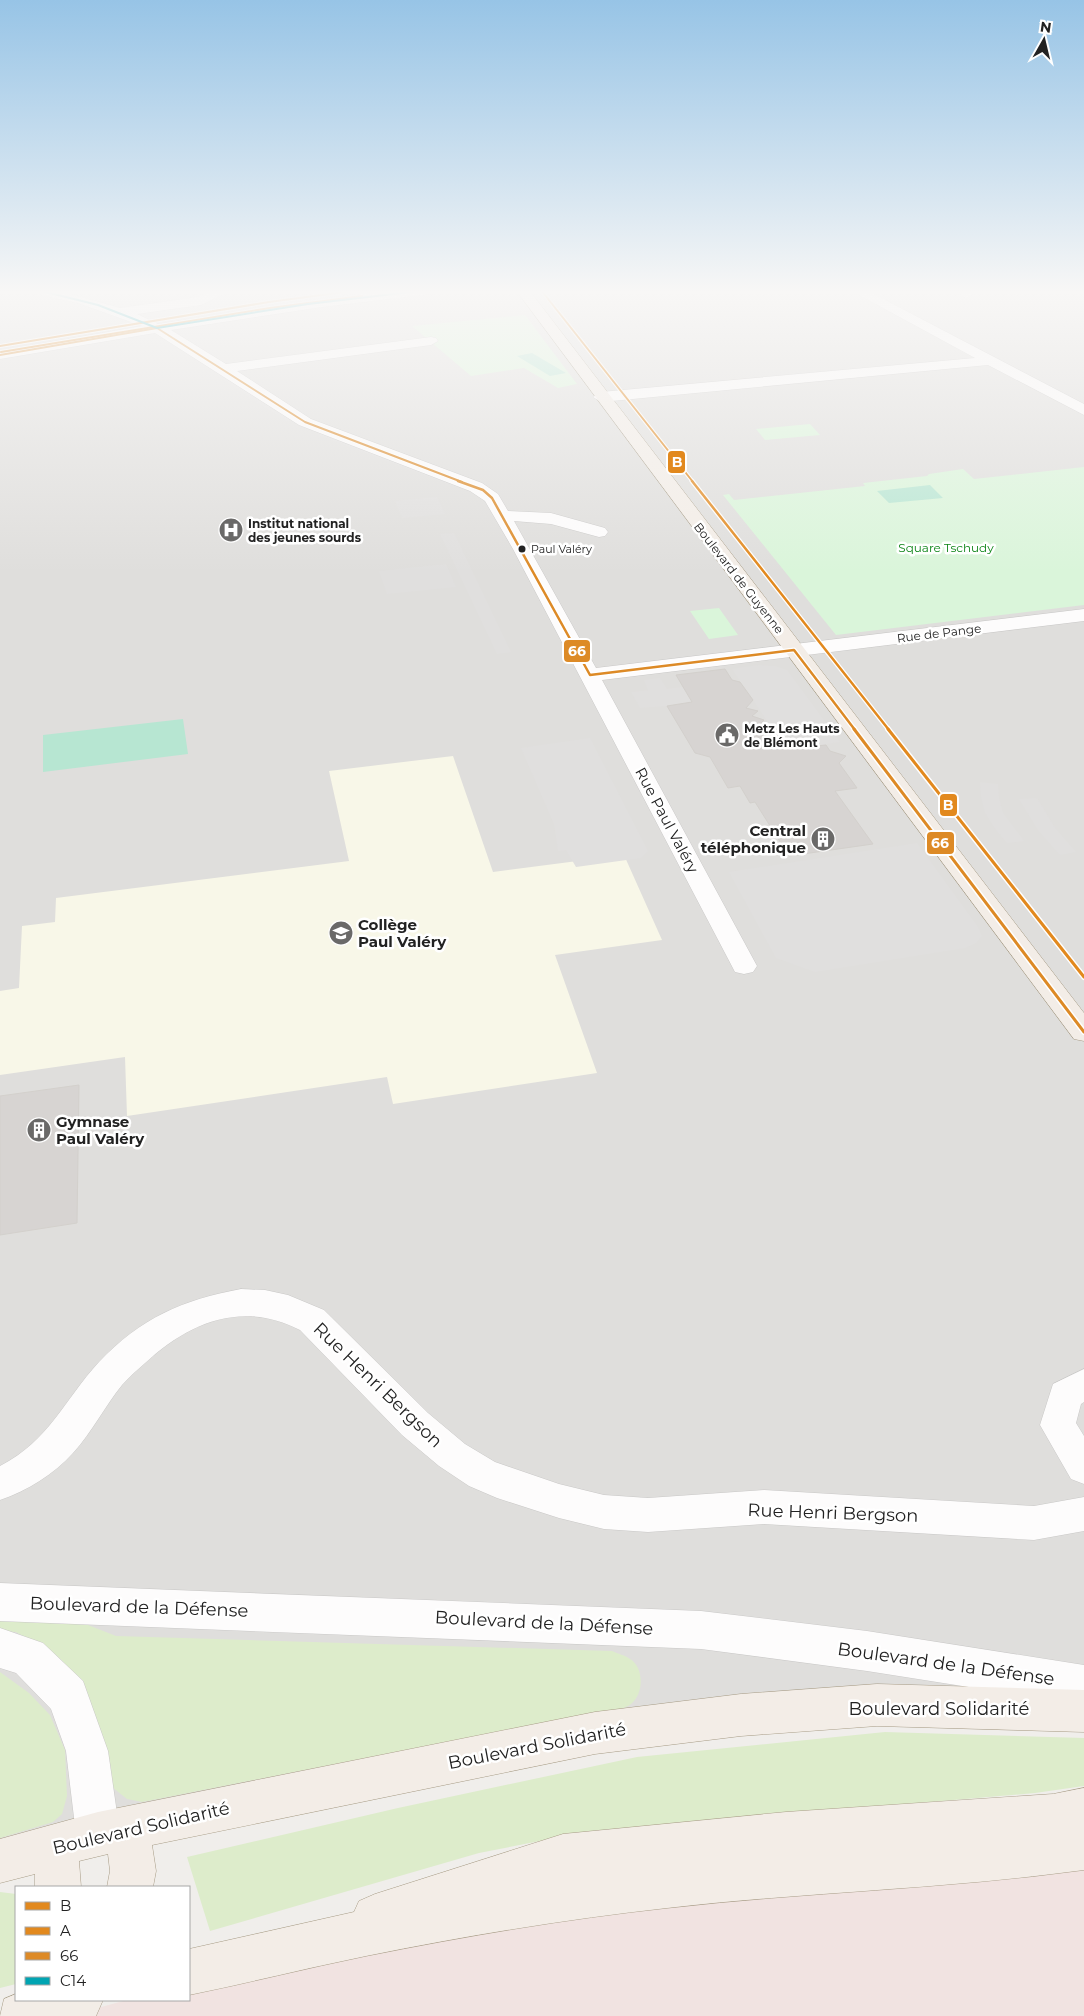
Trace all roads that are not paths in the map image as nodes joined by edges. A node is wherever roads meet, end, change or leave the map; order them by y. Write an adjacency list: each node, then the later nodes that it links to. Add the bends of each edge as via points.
1 (245, 384): 7 (street, Rue Paul Valéry, via 305,422 483,490 492,498)
2 (591, 384): 5 (main road, Boulevard de Guyenne)
3 (741, 384): 5 (street)
4 (1034, 384): 6 (street)
5 (601, 397): 10 (main road, Boulevard de Guyenne)
6 (1084, 410)
7 (502, 516): 8 (street, via 558,518); 11 (street, Rue Paul Valéry)
8 (599, 532)
9 (1084, 615): 10 (street, Rue de Pange)
10 (794, 650): 11 (street, Rue de Pange); 13 (main road, Boulevard de Guyenne)
11 (590, 675): 12 (street, Rue Paul Valéry)
12 (744, 966)
13 (1084, 1032)
14 (1084, 1384): 15 (street, via 1066,1395 1058,1425)
15 (1084, 1468)
16 (0, 1484): 17 (street, Rue Henri Bergson, via 23,1472 60,1442 111,1373 149,1338 181,1318 240,1302 288,1308 312,1320 415,1424 452,1455 482,1474 559,1501 604,1512 648,1515 764,1507 1034,1523)
17 (1084, 1514)
18 (0, 1602): 20 (street, Boulevard de la Défense, via 701,1630)
19 (0, 1648): 23 (street, via 29,1657 68,1696)
20 (1084, 1684)
21 (1084, 1710): 23 (main road, Boulevard Solidarité, via 878,1705 741,1715 605,1732)
22 (1084, 1810): 28 (main road, via 1053,1816 786,1834 563,1856)
23 (113, 1832): 26 (main road, Boulevard Solidarité); 27 (main road, via 133,1871)
24 (1084, 1848): 28 (main road, via 964,1862 669,1885 584,1896 387,1929)
25 (0, 1861): 26 (main road, Boulevard Solidarité)
26 (57, 1866)
27 (130, 1886)
28 (245, 1958): 29 (main road)
29 (190, 1972)

